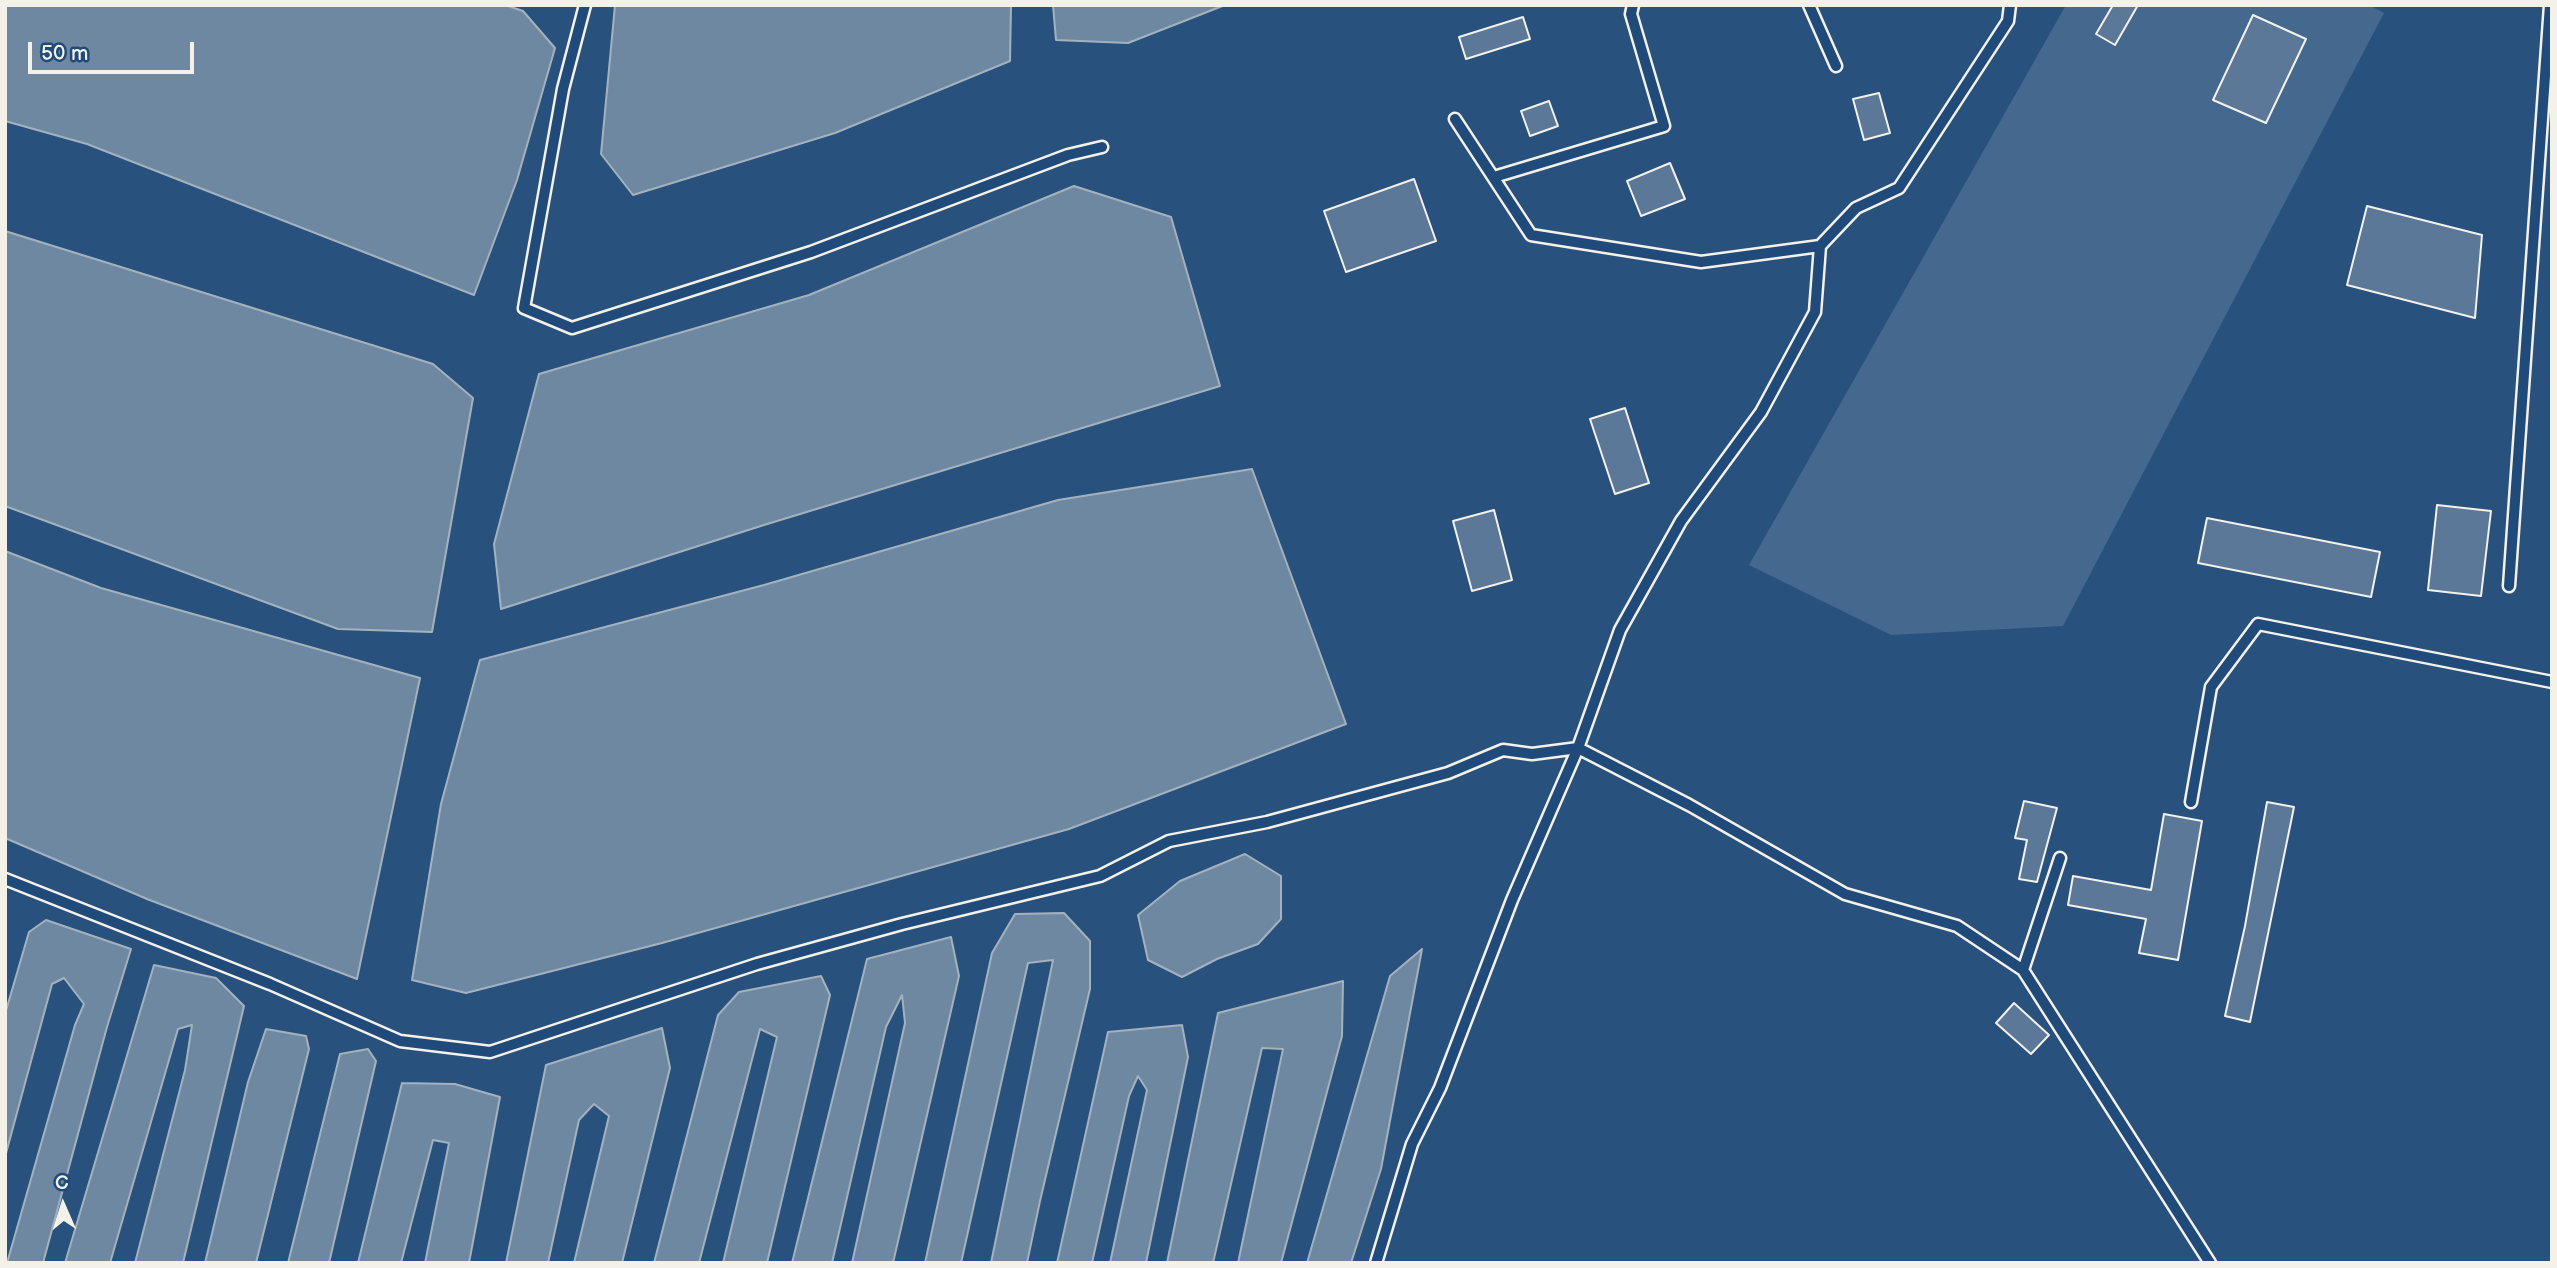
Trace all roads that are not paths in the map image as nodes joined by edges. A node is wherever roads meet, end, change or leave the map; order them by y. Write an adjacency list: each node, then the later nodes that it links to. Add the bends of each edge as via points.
1 (585, 5): 8 (lane, via 563,89 524,308 572,328 811,252 1068,155)
2 (1633, 5): 9 (lane, via 1630,13 1664,127)
3 (1809, 5): 6 (lane)
4 (2010, 5): 10 (lane, via 2008,21 1899,188 1856,208)
5 (2550, 5): 11 (lane)
6 (1836, 66)
7 (1455, 119): 9 (lane)
8 (1102, 147)
9 (1494, 177): 10 (lane, via 1531,235 1701,262)
10 (1820, 246): 13 (lane, via 1815,312 1761,412 1681,521 1620,630)
11 (2509, 586)
12 (2552, 682): 14 (lane, via 2258,624 2211,687)
13 (1577, 748): 16 (lane, via 1532,754 1503,750 1448,773 1267,822 1170,841 1100,876 757,964 490,1052 400,1041); 17 (lane, via 1689,805 1845,894 1957,926); 18 (lane, via 1440,1088 1412,1144)
14 (2191, 802)
15 (2060, 858): 17 (lane)
16 (5, 879)
17 (2023, 970): 19 (lane)
18 (1377, 1263)
19 (2210, 1263)

